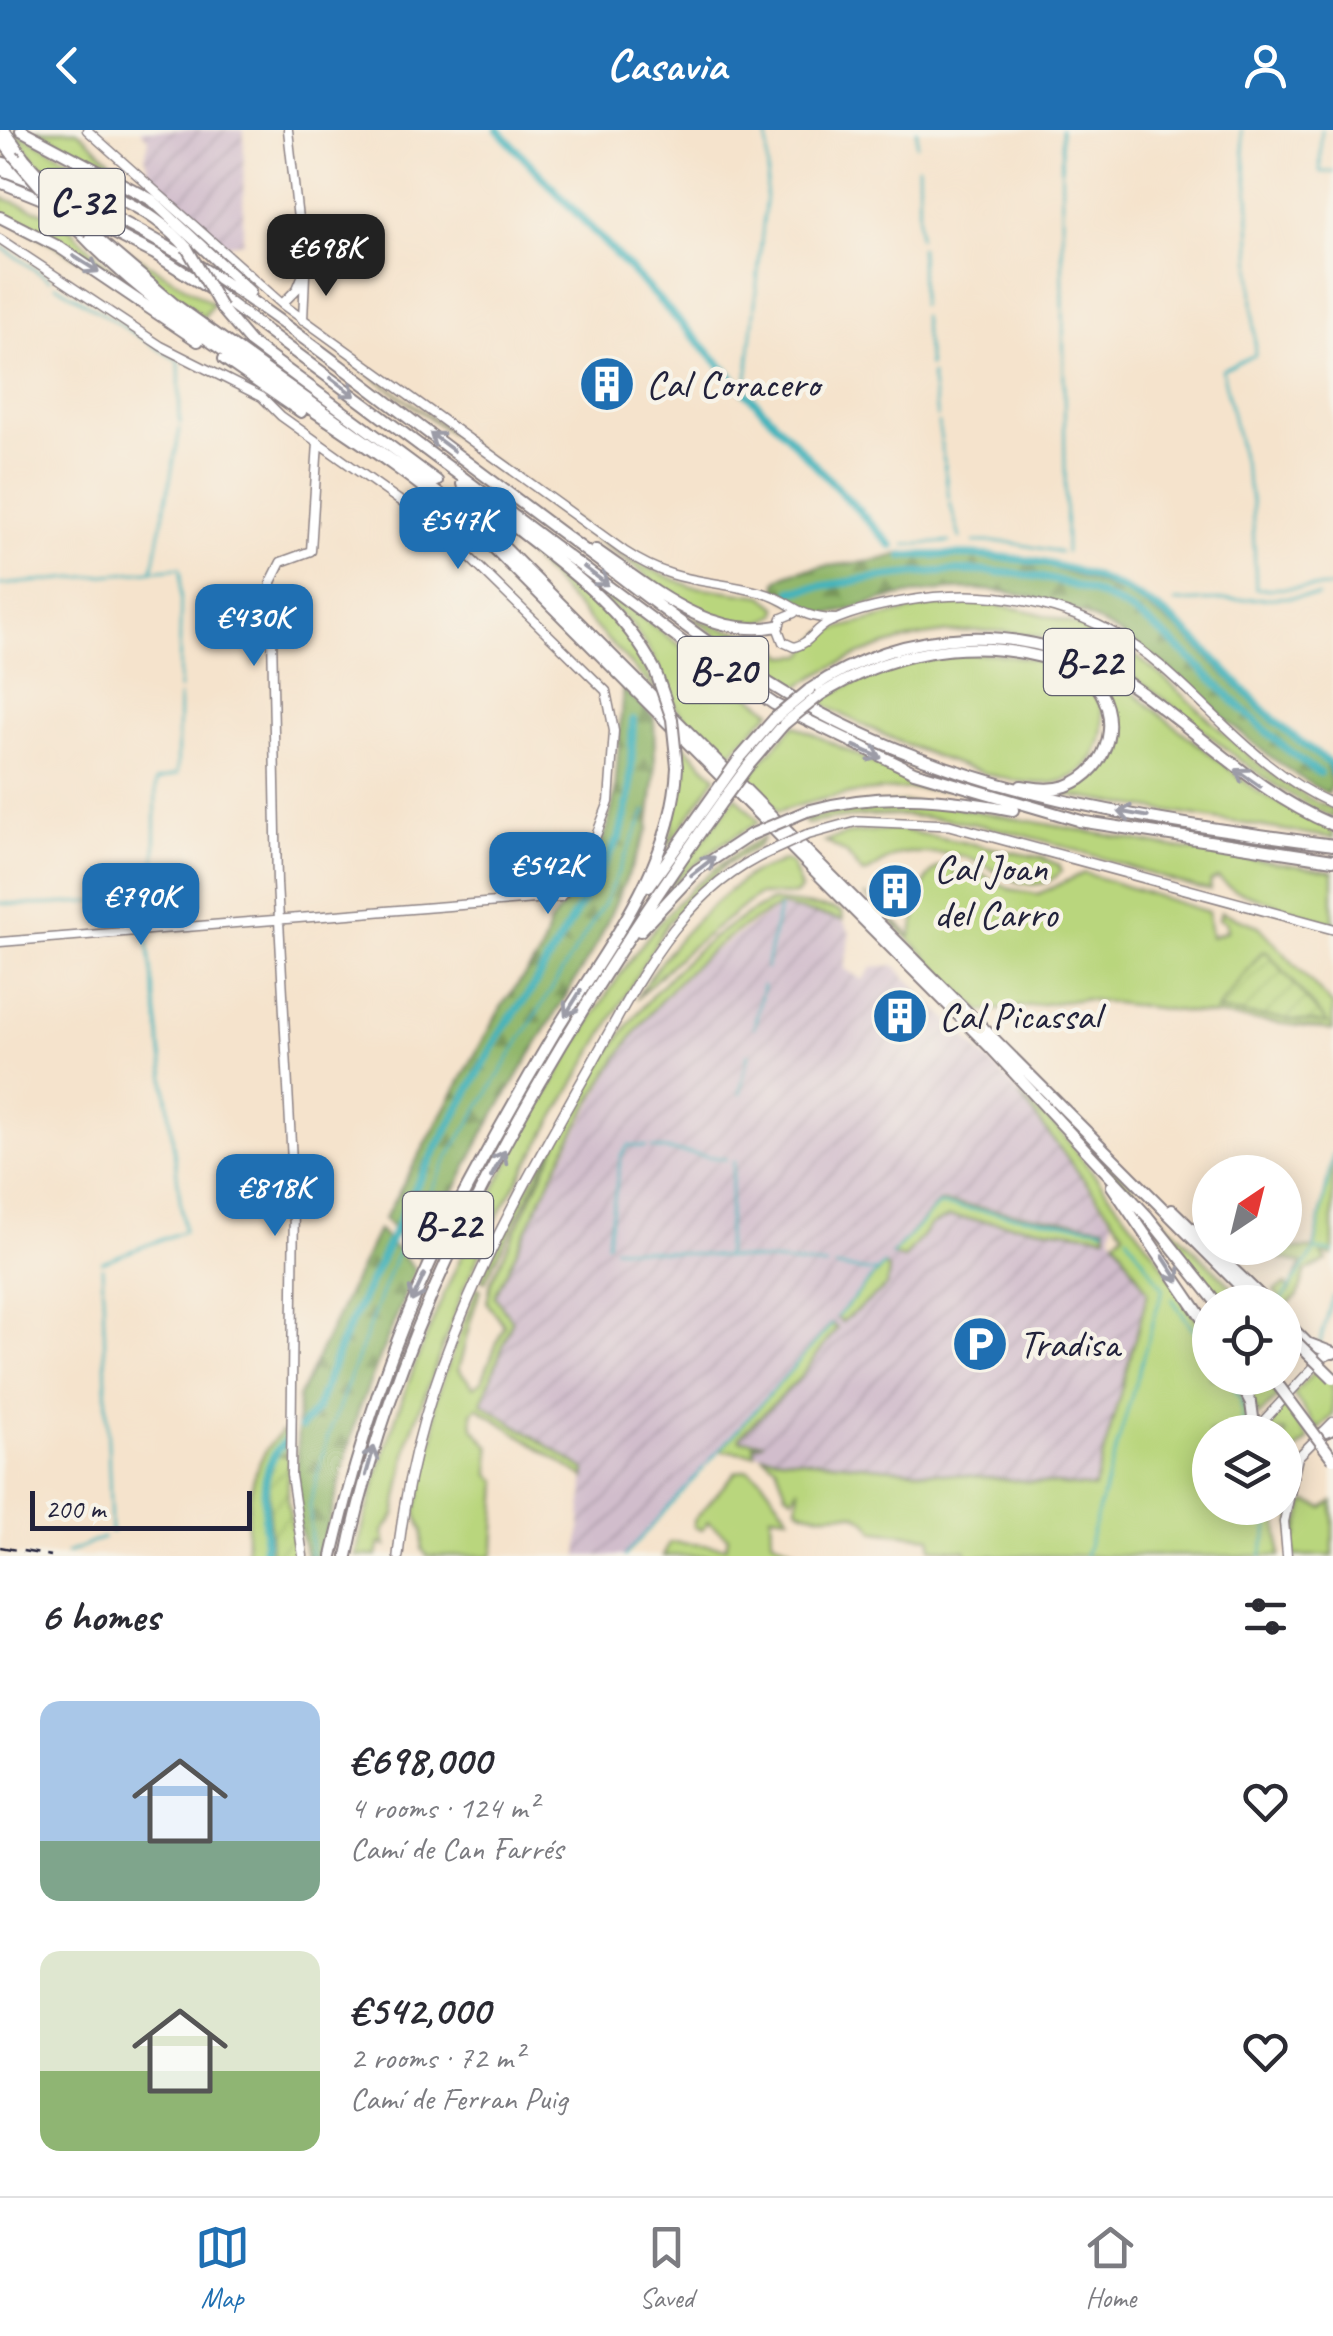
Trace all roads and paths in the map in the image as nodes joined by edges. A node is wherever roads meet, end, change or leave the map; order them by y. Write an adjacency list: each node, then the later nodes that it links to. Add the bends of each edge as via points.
1 (4, 130): 6 (highway)
2 (21, 130): 15 (highway, via 152,200)
3 (87, 130): 13 (street)
4 (288, 130): 12 (street)
5 (0, 138): 6 (highway)
6 (18, 156): 19 (highway, bridge, via 174,304); 19 (highway, bridge, via 74,226 165,308)
7 (0, 166): 11 (highway, C-32, via 92,206); 19 (highway, bridge, via 131,202 160,220 187,248 222,309 251,343 425,471)
8 (0, 182): 11 (highway, C-32)
9 (0, 218): 19 (highway, one-way to 19, via 131,293)
10 (0, 240): 17 (street, via 161,346 255,392)
11 (157, 248): 15 (highway, B-20); 16 (highway, B-20, one-way to 16)
12 (304, 272): 13 (street); 14 (street)
13 (282, 304): 14 (street)
14 (303, 320): 20 (street, via 636,559 682,579)
15 (284, 323): 18 (highway, B-20, one-way to 15)
16 (406, 433): 30 (highway, B-20, one-way to 30, via 684,643 792,714 914,772); 35 (highway, bridge, via 607,604 655,670 672,719 677,766 666,834)
17 (318, 442): 34 (street, via 311,550 281,562 271,582); 34 (street, via 469,557 606,691 614,754 601,833 582,872 560,897)
18 (534, 512): 24 (highway, via 696,614 749,629); 27 (highway, B-20, via 766,682 875,740)
19 (478, 527): 39 (highway); 40 (highway)
20 (781, 602): 21 (street); 24 (street)
21 (797, 613): 22 (street); 24 (street)
22 (806, 617): 23 (street); 25 (street)
23 (834, 619): 25 (street); 29 (street, via 908,601 972,595 1022,600 1087,620 1158,663 1270,767)
24 (781, 621): 25 (street, via 780,637 791,646)
25 (812, 634)
26 (815, 692): 27 (highway, B-22, via 891,661 962,648 1048,658 1098,689 1109,716 1108,740 1084,777 1052,789); 28 (highway, B-22, bridge, via 779,722); 31 (highway, B-22, one-way to 26, via 1260,786 1111,673 1039,645 983,638 909,644 856,663)
27 (975, 779): 32 (highway, B-20, one-way to 27, via 1078,804)
28 (718, 796): 35 (highway, B-22); 38 (highway, B-22)
29 (1333, 804)
30 (1085, 822): 33 (highway, B-20); 38 (highway, one-way to 30, bridge, via 680,886 750,835 807,811 870,798 928,796)
31 (1333, 825)
32 (1333, 845)
33 (1333, 860)
34 (278, 916): 37 (street); 57 (street, via 294,1199 291,1475)
35 (624, 920): 58 (highway, B-22, one-way to 58, via 504,1118 426,1268 390,1352)
36 (1333, 929): 60 (main road, bridge, via 949,825 857,821 806,836 735,872 687,910 654,954 498,1228 435,1382 416,1447)
37 (0, 942)
38 (618, 959): 59 (highway, B-22, one-way to 38, via 390,1397 450,1253)
39 (1072, 1134): 43 (highway); 46 (highway, one-way to 46)
40 (1090, 1136): 41 (highway); 44 (highway)
41 (1192, 1230)
42 (1229, 1265): 45 (highway)
43 (1201, 1285)
44 (1238, 1285)
45 (1249, 1285)
46 (1192, 1302)
47 (1302, 1337): 49 (highway)
48 (1302, 1348): 50 (highway, bridge)
49 (1333, 1353): 52 (street)
50 (1333, 1378)
51 (1286, 1395): 55 (highway, bridge)
52 (1270, 1415)
53 (1329, 1428): 54 (street)
54 (1302, 1453)
55 (1333, 1459)
56 (1284, 1525): 61 (street)
57 (303, 1556)
58 (332, 1556)
59 (346, 1556)
60 (398, 1556)
61 (1287, 1556)

